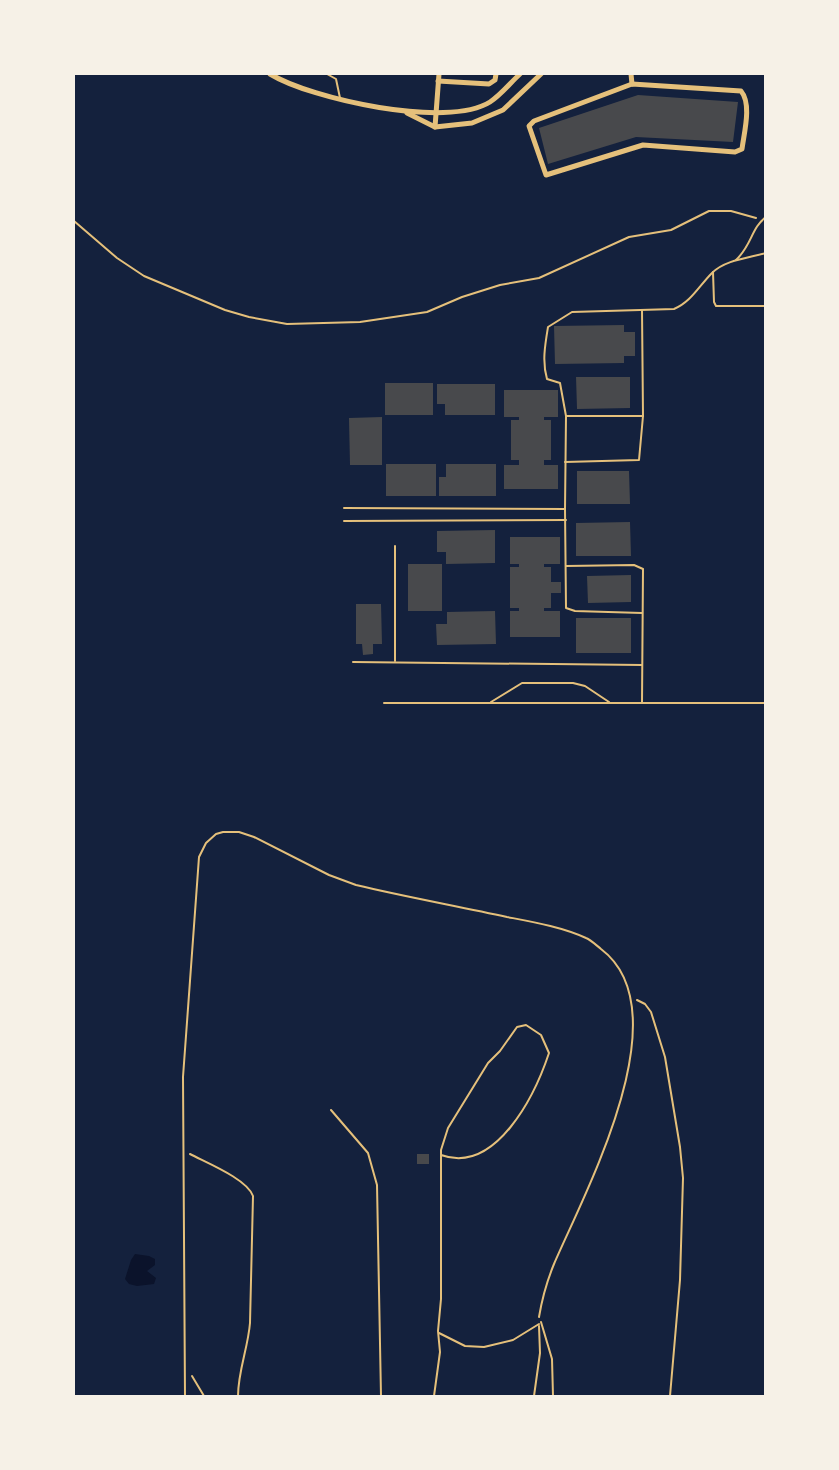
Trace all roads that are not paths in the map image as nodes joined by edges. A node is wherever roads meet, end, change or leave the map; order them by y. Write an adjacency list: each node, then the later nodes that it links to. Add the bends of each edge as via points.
1 (270, 74): 10 (street, via 281,81)
2 (327, 74): 10 (lane, via 336,79)
3 (439, 74): 8 (street)
4 (496, 74): 8 (street, via 489,84)
5 (520, 74): 12 (street, via 490,102 467,110)
6 (541, 74): 13 (street, via 503,110 472,123)
7 (632, 74): 9 (street)
8 (438, 81): 12 (street)
9 (632, 84): 9 (street, via 741,91 746,96 742,149 735,152 643,145 546,175 529,126)
10 (340, 98): 11 (street)
11 (405, 112): 12 (street); 13 (street)
12 (436, 113): 13 (street)
13 (435, 127)
14 (765, 217): 16 (lane)
15 (765, 254): 16 (lane)
16 (734, 262): 17 (lane)
17 (713, 272): 18 (lane, via 716,306); 19 (lane, via 685,304 674,309)
18 (765, 306)
19 (642, 310): 20 (lane, via 572,312 548,327 544,371 547,379 560,383); 21 (lane)
20 (566, 416): 21 (lane); 22 (lane)
21 (643, 416): 22 (lane, via 639,460)
22 (565, 462): 24 (lane)
23 (344, 507): 24 (lane)
24 (565, 509): 26 (lane)
25 (344, 520): 26 (lane)
26 (566, 520): 28 (lane)
27 (395, 546): 30 (lane)
28 (566, 566): 29 (lane, via 566,608); 29 (lane, via 634,565 643,569)
29 (642, 613): 32 (lane)
30 (395, 661): 31 (lane); 32 (lane)
31 (353, 662)
32 (642, 664): 35 (lane)
33 (490, 702): 34 (lane); 34 (lane, via 522,683 573,683); 36 (lane)
34 (609, 702): 35 (lane)
35 (642, 702): 37 (lane)
36 (384, 703)
37 (765, 703)
38 (539, 1317): 39 (lane, via 554,1264 585,1198 621,1101 632,1054 631,999 615,961 587,938 538,923 356,885 246,834 223,832 206,843 197,866 183,1077)
39 (185, 1396)

